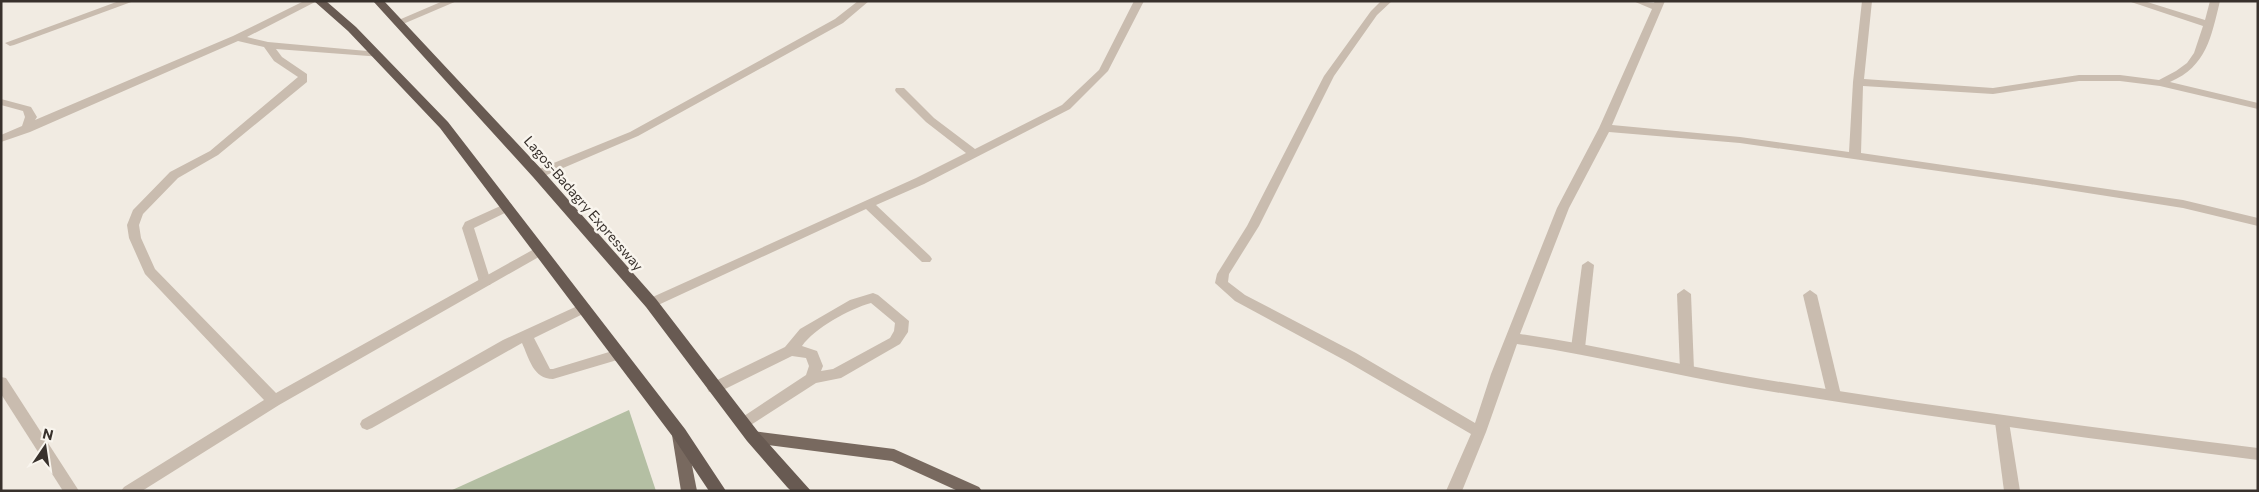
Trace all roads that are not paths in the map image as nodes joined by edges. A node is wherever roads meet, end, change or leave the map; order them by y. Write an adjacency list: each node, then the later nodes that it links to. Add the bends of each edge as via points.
1 (129, 1): 17 (street)
2 (312, 1): 16 (street)
3 (318, 1): 19 (highway)
4 (378, 1): 14 (highway, Lagos-Badagry Expressway)
5 (452, 1): 14 (street)
6 (1139, 1): 28 (street, via 1103,71 1066,107)
7 (1387, 1): 56 (street, via 1374,13 1329,76 1257,218 1223,274 1221,284 1240,298 1351,357)
8 (1638, 1): 13 (street)
9 (1867, 1): 20 (street)
10 (2133, 1): 15 (street)
11 (2215, 1): 15 (street)
12 (862, 2): 30 (street, via 839,21 634,134)
13 (1659, 4): 25 (street)
14 (399, 22): 30 (highway, Lagos-Badagry Expressway)
15 (2209, 24): 21 (street, via 2193,64 2179,75)
16 (237, 38): 18 (street); 26 (street)
17 (10, 43)
18 (268, 45): 19 (street); 52 (street, via 278,59 303,76 303,80 214,153 174,175 137,213 133,225 135,238 150,271)
19 (378, 55): 32 (highway, via 444,125)
20 (1858, 82): 21 (street, via 1993,91 2079,78 2120,78); 29 (street)
21 (2160, 83): 24 (street)
22 (900, 90): 28 (street, via 930,120)
23 (1, 102): 26 (street, via 27,109 31,117)
24 (2258, 106)
25 (1605, 128): 29 (street, via 1740,140); 43 (street, via 1563,208)
26 (26, 130): 27 (street)
27 (1, 139)
28 (973, 153): 31 (street)
29 (1855, 155): 33 (street, via 2183,204)
30 (538, 174): 40 (highway, Lagos-Badagry Expressway)
31 (868, 204): 35 (street); 40 (street)
32 (507, 208): 34 (highway); 37 (street, via 468,228)
33 (2258, 222)
34 (540, 251): 37 (street); 41 (highway)
35 (926, 259)
36 (1588, 265): 44 (street)
37 (485, 282): 52 (street)
38 (1684, 294): 47 (street)
39 (1810, 296): 51 (street)
40 (651, 303): 50 (highway, Lagos-Badagry Expressway)
41 (584, 308): 42 (street); 46 (highway)
42 (526, 336): 46 (street, via 546,374); 54 (street)
43 (1512, 338): 44 (street); 56 (street)
44 (1578, 348): 47 (street)
45 (790, 351): 48 (street, via 812,355 816,366); 48 (street, via 805,332 855,303 873,298 902,321 902,332 896,342 836,374); 50 (street)
46 (619, 354): 57 (highway)
47 (1687, 370): 51 (street)
48 (812, 378): 55 (street)
49 (1, 382): 60 (street)
50 (714, 388): 55 (highway, Lagos-Badagry Expressway)
51 (1834, 395): 53 (street)
52 (274, 401): 61 (street)
53 (2002, 422): 59 (street); 67 (street)
54 (367, 424)
55 (743, 424): 58 (highway, Lagos-Badagry Expressway)
56 (1479, 432): 66 (street)
57 (679, 433): 62 (main road); 63 (highway)
58 (753, 437): 64 (highway, Lagos-Badagry Expressway); 65 (main road, via 894,455)
59 (2258, 454)
60 (71, 491)
61 (129, 491)
62 (689, 491)
63 (718, 491)
64 (803, 491)
65 (974, 491)
66 (1454, 491)
67 (2012, 491)

